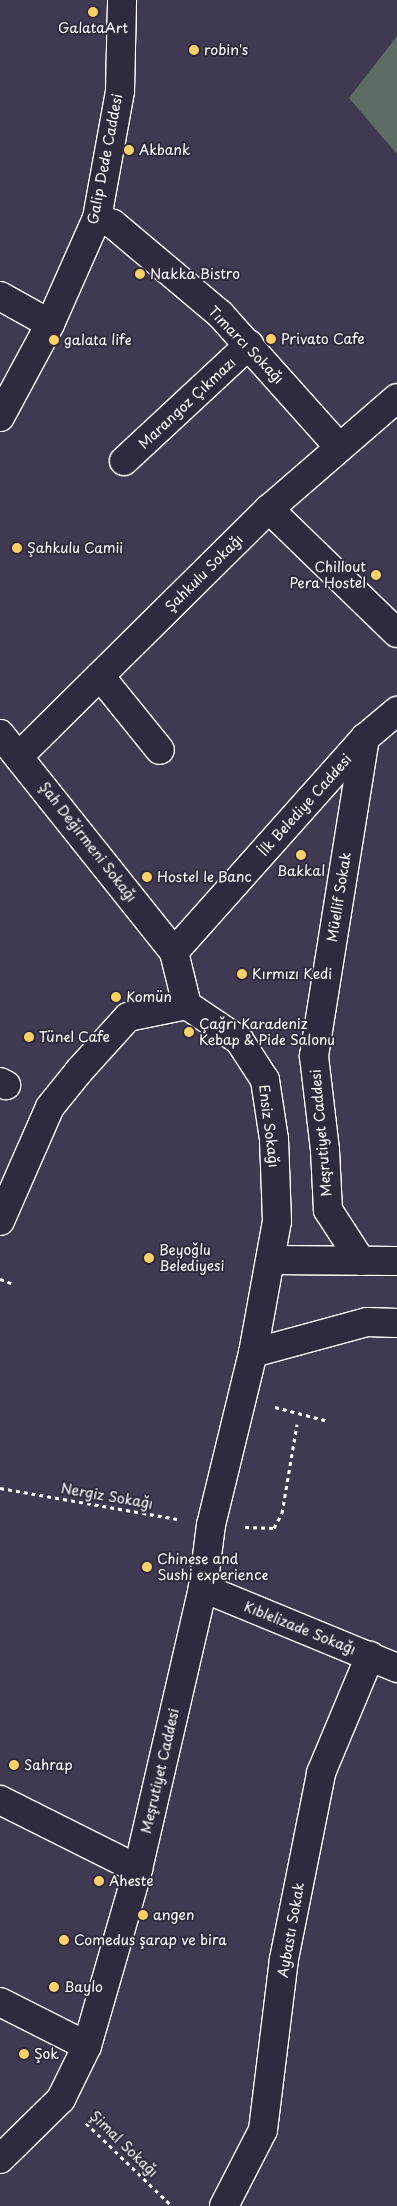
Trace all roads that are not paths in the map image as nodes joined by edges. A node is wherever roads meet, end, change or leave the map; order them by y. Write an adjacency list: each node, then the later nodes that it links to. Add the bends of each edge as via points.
1 (122, 0): 2 (street, Galip Dede Caddesi, via 120,91)
2 (97, 218): 4 (street, Galip Dede Caddesi); 5 (street, Tımarcı Sokağı, via 113,224 221,315)
3 (0, 296): 4 (street)
4 (50, 324): 7 (street, Galip Dede Caddesi)
5 (249, 345): 8 (street, Tımarcı Sokağı); 9 (street, Marangoz Çıkmazı)
6 (397, 398): 8 (street, Şahkulu Sokağı)
7 (0, 417)
8 (339, 447): 10 (street, Şahkulu Sokağı)
9 (124, 460)
10 (269, 509): 11 (street); 12 (street, Şahkulu Sokağı)
11 (397, 633)
12 (100, 676): 16 (street); 17 (street, Şahkulu Sokağı)
13 (397, 711): 15 (street, İlk Belediye Caddesi)
14 (0, 734): 17 (street, Şah Değirmeni Sokağı)
15 (364, 738): 18 (street, İlk Belediye Caddesi); 20 (street, Müellif Sokak)
16 (160, 750)
17 (19, 756): 18 (street, Şah Değirmeni Sokağı)
18 (174, 952): 19 (street)
19 (187, 1005): 21 (street, via 128,1017 79,1071 50,1107); 22 (street, Ensiz Sokağı, via 239,1040 265,1080 274,1139)
20 (314, 1056): 24 (street, Meşrutiyet Caddesi, via 328,1210)
21 (0, 1221)
22 (277, 1221): 23 (street, Meşrutiyet Caddesi)
23 (270, 1260): 24 (street); 27 (street, Meşrutiyet Caddesi)
24 (361, 1261): 25 (street)
25 (397, 1261)
26 (397, 1323): 27 (street, via 367,1322)
27 (254, 1353): 28 (street, Meşrutiyet Caddesi, via 211,1525)
28 (203, 1588): 29 (street, Kıblelizade Sokağı); 32 (street, Meşrutiyet Caddesi)
29 (370, 1656): 30 (street, Kıblelizade Sokağı); 36 (street, Aybastı Sokak, via 321,1773 284,1959 263,2130)
30 (397, 1668)
31 (0, 1800): 32 (street)
32 (138, 1869): 34 (street, Meşrutiyet Caddesi)
33 (0, 2002): 34 (street)
34 (87, 2046): 35 (street, Meşrutiyet Caddesi, via 61,2099)
35 (0, 2159)
36 (224, 2206)

